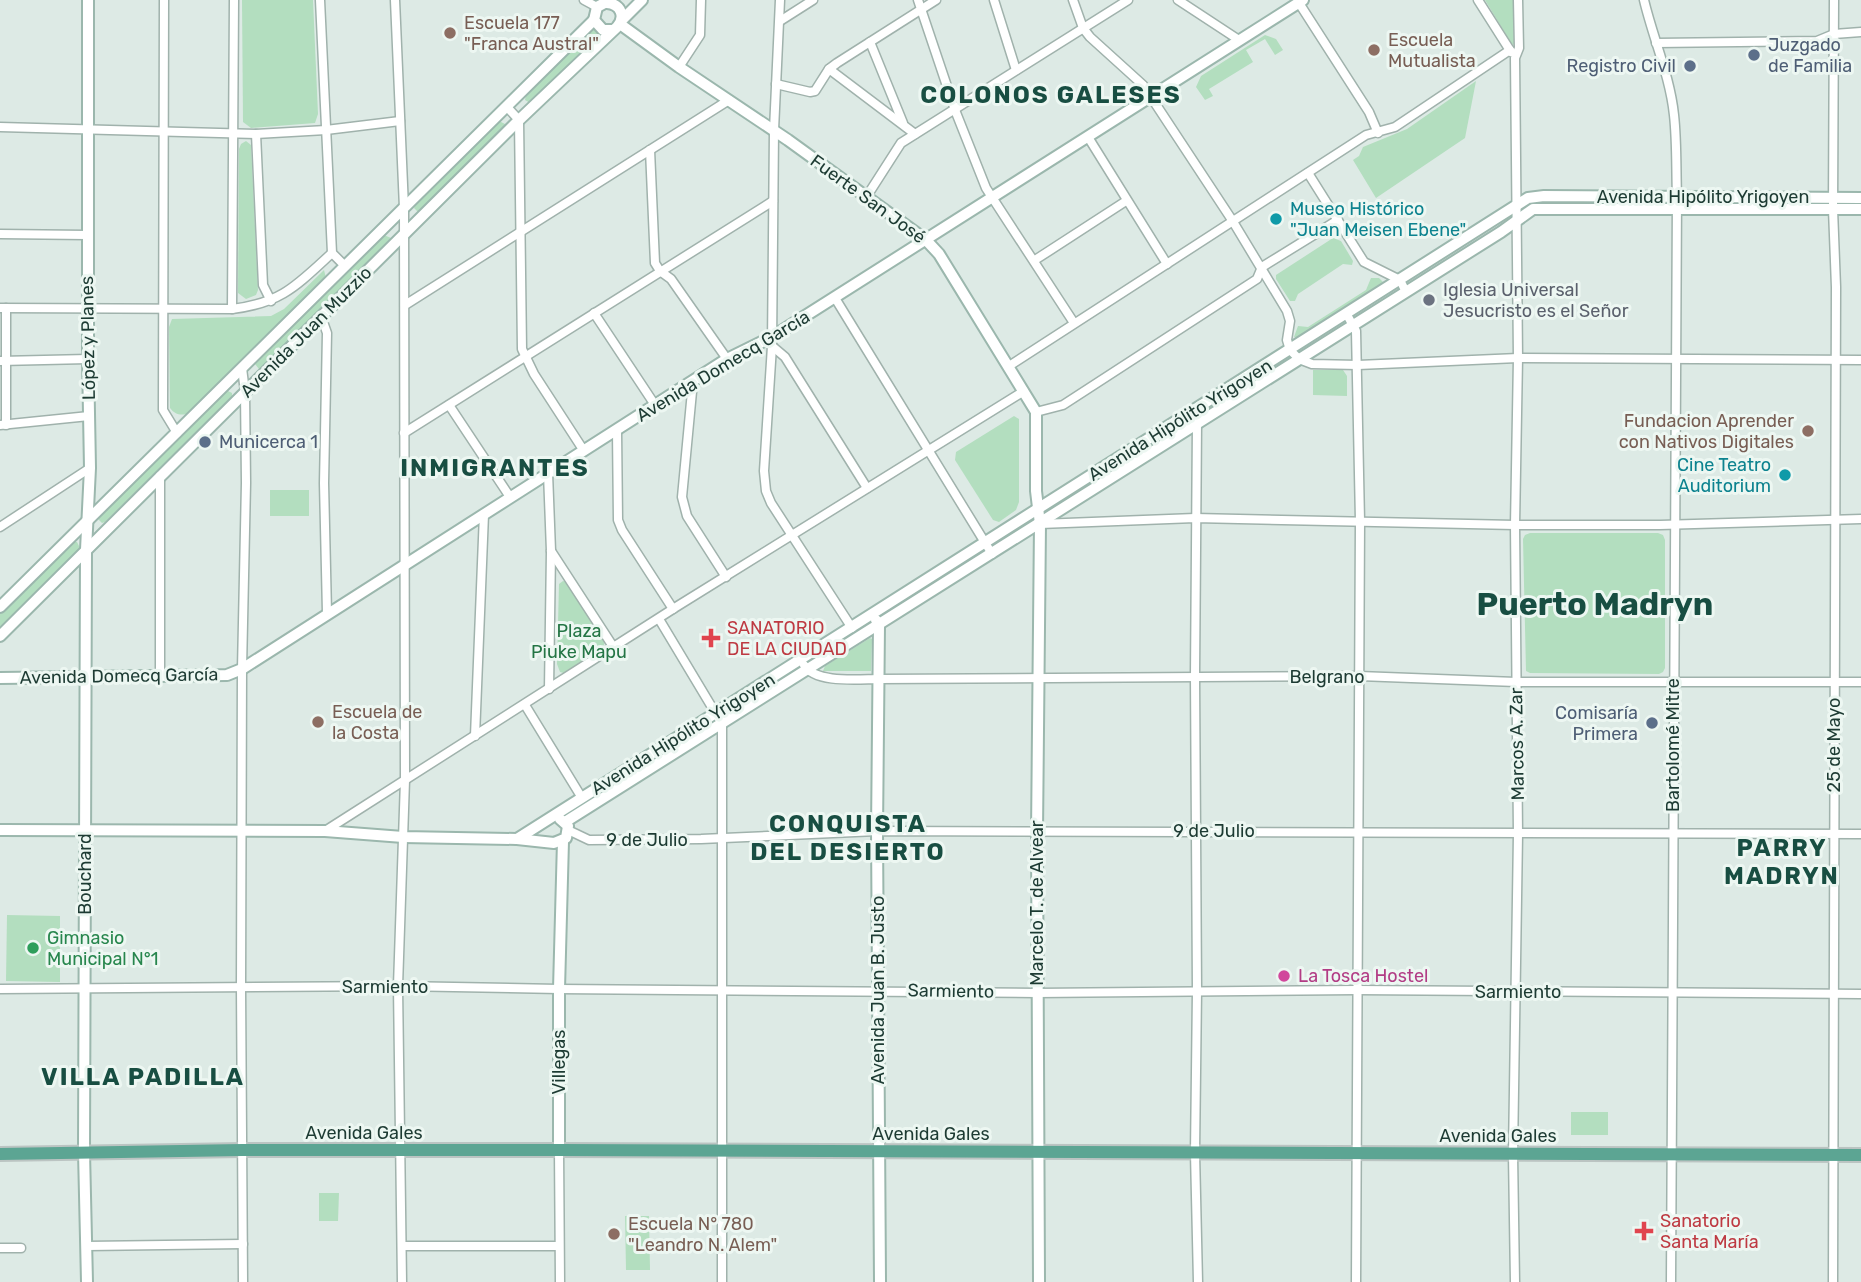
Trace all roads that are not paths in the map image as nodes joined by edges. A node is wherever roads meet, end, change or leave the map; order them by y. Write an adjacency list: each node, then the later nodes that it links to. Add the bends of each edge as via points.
1 (88, 0): 47 (main road, López y Planes)
2 (164, 0): 50 (street)
3 (234, 0): 52 (street)
4 (320, 0): 48 (street)
5 (395, 0): 44 (street)
6 (584, 0): 22 (street)
7 (642, 0): 26 (main road, Avenida Juan Muzzio)
8 (701, 0): 35 (street, via 700,35)
9 (780, 0): 25 (street)
10 (813, 0): 25 (street)
11 (918, 0): 23 (street)
12 (936, 0): 23 (street)
13 (994, 0): 37 (street)
14 (1073, 0): 27 (street)
15 (1128, 0): 27 (street)
16 (1178, 0): 30 (street)
17 (1478, 0): 33 (street)
18 (1518, 0): 34 (street, Marcos A. Zar)
19 (1644, 0): 32 (street, Bartolomé Mitre)
20 (1834, 0): 29 (street, 25 de Mayo)
21 (1301, 1): 30 (main road, Avenida Domecq García); 51 (street)
22 (605, 3): 24 (main road); 26 (main road, via 618,7)
23 (921, 10): 31 (street); 42 (street)
24 (594, 20): 26 (main road, via 599,28); 41 (main road, Avenida Juan Muzzio)
25 (780, 21): 38 (street)
26 (618, 24): 35 (main road, Fuerte San José); 43 (main road, Avenida Juan Muzzio)
27 (1083, 28): 37 (street); 39 (street)
28 (1861, 32): 29 (street)
29 (1834, 34): 32 (street, via 1817,41); 64 (street, 25 de Mayo)
30 (1239, 40): 39 (main road, Avenida Domecq García)
31 (870, 42): 36 (street); 45 (street)
32 (1656, 43): 63 (street, Bartolomé Mitre, via 1674,114)
33 (1510, 50): 34 (street); 51 (street, via 1395,127)
34 (1515, 58): 65 (street, Marcos A. Zar)
35 (679, 67): 40 (main road, Fuerte San José)
36 (829, 69): 38 (street, via 815,91); 45 (street)
37 (1016, 70): 42 (street)
38 (776, 84): 49 (street)
39 (1151, 97): 55 (main road, Avenida Domecq García); 68 (street)
40 (729, 100): 49 (main road, Fuerte San José); 56 (street)
41 (507, 107): 43 (street); 66 (main road, Avenida Juan Muzzio)
42 (954, 110): 54 (street); 59 (street)
43 (519, 120): 71 (street); 74 (main road, Avenida Juan Muzzio)
44 (400, 121): 48 (street); 66 (street)
45 (904, 125): 54 (street)
46 (0, 127): 47 (street)
47 (88, 129): 50 (street); 73 (main road, López y Planes)
48 (326, 130): 53 (street); 76 (street)
49 (774, 130): 58 (main road, Fuerte San José); 61 (street)
50 (164, 132): 52 (street); 89 (street)
51 (1378, 133): 57 (street, via 1366,135)
52 (234, 134): 53 (street); 88 (street)
53 (256, 134): 84 (street, via 263,285)
54 (915, 134): 58 (street, via 901,143)
55 (1088, 137): 59 (main road, Avenida Domecq García); 62 (street)
56 (650, 150): 71 (street); 81 (street, via 653,241)
57 (1308, 173): 68 (street); 69 (street)
58 (867, 196): 75 (main road, Fuerte San José)
59 (993, 198): 75 (main road, Avenida Domecq García); 77 (street)
60 (1861, 198): 64 (main road, Avenida Hipólito Yrigoyen)
61 (773, 201): 81 (street); 95 (street)
62 (1126, 201): 77 (street); 78 (street)
63 (1677, 203): 64 (main road, Avenida Hipólito Yrigoyen); 65 (main road, Avenida Hipólito Yrigoyen, via 1544,196 1528,198); 70 (main road, Avenida Hipólito Yrigoyen, via 1533,209); 101 (street, Bartolomé Mitre)
64 (1833, 203): 67 (main road, Avenida Hipólito Yrigoyen); 102 (street, 25 de Mayo)
65 (1517, 206): 70 (street, Marcos A. Zar); 82 (main road, Avenida Hipólito Yrigoyen)
66 (404, 208): 74 (street); 79 (main road, Avenida Juan Muzzio)
67 (1861, 209)
68 (1232, 220): 78 (street); 80 (street)
69 (1338, 220): 80 (street); 82 (street, via 1364,262)
70 (1515, 222): 82 (main road, Avenida Hipólito Yrigoyen); 98 (street, Marcos A. Zar)
71 (520, 232): 85 (street); 97 (street)
72 (0, 234): 73 (street)
73 (87, 235): 87 (main road, López y Planes)
74 (404, 236): 85 (street); 92 (main road, Avenida Juan Muzzio)
75 (926, 240): 83 (main road, Avenida Domecq García); 106 (main road, Fuerte San José)
76 (332, 253): 79 (street); 84 (street, via 294,288)
77 (1035, 260): 93 (street)
78 (1167, 264): 93 (street)
79 (345, 266): 107 (main road, Avenida Juan Muzzio)
80 (1262, 267): 96 (street, via 1287,311 1287,340); 113 (street, via 1257,279 1075,397)
81 (660, 271): 90 (street); 100 (street, via 671,279)
82 (1403, 285): 91 (main road, Avenida Hipólito Yrigoyen); 94 (main road, Avenida Hipólito Yrigoyen)
83 (835, 298): 95 (main road, Avenida Domecq García); 120 (street)
84 (271, 301): 88 (street)
85 (405, 305): 119 (street)
86 (3, 308): 87 (street); 104 (street)
87 (88, 308): 89 (street); 99 (main road, López y Planes)
88 (232, 309): 89 (street)
89 (163, 310): 118 (street, via 163,410)
90 (594, 313): 97 (street); 112 (street)
91 (1346, 313): 94 (street); 96 (main road, Avenida Hipólito Yrigoyen)
92 (321, 316): 110 (main road, Avenida Juan Muzzio); 149 (street, via 327,333)
93 (1074, 323): 106 (street)
94 (1353, 325): 96 (main road, Avenida Hipólito Yrigoyen); 105 (street)
95 (772, 342): 100 (main road, Avenida Domecq García); 126 (street); 140 (street, via 764,479 771,503)
96 (1294, 355): 105 (street, via 1312,364); 115 (main road, Avenida Hipólito Yrigoyen)
97 (524, 357): 111 (street); 121 (street)
98 (1518, 358): 101 (street); 105 (street); 137 (street, Marcos A. Zar)
99 (88, 359): 104 (street); 114 (main road, López y Planes)
100 (727, 359): 108 (main road, Avenida Domecq García)
101 (1675, 359): 102 (street); 138 (street, Bartolomé Mitre)
102 (1836, 360): 103 (street); 132 (street, 25 de Mayo)
103 (1861, 360)
104 (3, 361): 116 (street)
105 (1358, 365): 135 (street)
106 (1009, 366): 109 (main road, Fuerte San José)
107 (242, 368): 110 (street); 118 (main road, Avenida Juan Muzzio)
108 (693, 381): 112 (main road, Avenida Domecq García); 146 (street, via 682,497 687,516)
109 (1024, 391): 113 (main road, Fuerte San José); 120 (street)
110 (245, 392): 124 (main road, Avenida Juan Muzzio); 156 (street)
111 (449, 405): 119 (street); 128 (street)
112 (655, 405): 117 (main road, Avenida Domecq García)
113 (1036, 412): 129 (main road, Fuerte San José)
114 (89, 416): 116 (street); 122 (main road, López y Planes)
115 (1194, 418): 129 (main road, Avenida Hipólito Yrigoyen); 131 (street); 136 (main road, Avenida Hipólito Yrigoyen)
116 (3, 425)
117 (617, 431): 121 (main road, Avenida Domecq García); 148 (street, via 618,520)
118 (177, 433): 127 (main road, Avenida Juan Muzzio)
119 (404, 433): 145 (street)
120 (930, 450): 126 (street); 141 (street)
121 (584, 451): 123 (main road, Avenida Domecq García)
122 (90, 468): 125 (main road, López y Planes); 139 (street)
123 (548, 473): 128 (main road, Avenida Domecq García); 143 (street)
124 (160, 475): 142 (main road, Avenida Juan Muzzio); 159 (street)
125 (89, 484): 127 (main road, via 97,492); 134 (main road, López y Planes)
126 (867, 488): 140 (street)
127 (115, 493): 134 (main road, Avenida Juan Muzzio)
128 (510, 497): 130 (main road, Avenida Domecq García)
129 (1038, 509): 136 (main road, Fuerte San José); 141 (main road, Avenida Hipólito Yrigoyen)
130 (484, 514): 145 (main road, Avenida Domecq García); 173 (street)
131 (1195, 518): 135 (street); 136 (street); 160 (street)
132 (1835, 519): 133 (street); 138 (street); 167 (street, 25 de Mayo)
133 (1861, 519)
134 (87, 521): 142 (main road, López y Planes); 147 (main road, Avenida Juan Muzzio)
135 (1360, 521): 137 (street); 161 (street)
136 (1040, 524): 144 (main road, Avenida Hipólito Yrigoyen); 163 (main road, Marcelo T. de Alvear)
137 (1515, 525): 138 (street); 165 (street, Marcos A. Zar)
138 (1675, 525): 166 (street, Bartolomé Mitre)
139 (0, 527)
140 (792, 537): 146 (street); 152 (street)
141 (986, 542): 144 (street); 151 (main road, Avenida Hipólito Yrigoyen)
142 (86, 550): 153 (main road, Avenida Juan Muzzio); 158 (main road, López y Planes)
143 (551, 551): 154 (street); 169 (street)
144 (992, 554): 151 (main road, Avenida Hipólito Yrigoyen)
145 (404, 565): 149 (main road, Avenida Domecq García); 174 (street)
146 (726, 577): 148 (street)
147 (0, 607)
148 (673, 609): 150 (street)
149 (327, 614): 156 (main road, Avenida Domecq García)
150 (659, 619): 154 (street); 171 (street)
151 (876, 620): 152 (main road, Avenida Hipólito Yrigoyen); 157 (main road, Avenida Hipólito Yrigoyen); 164 (main road, Avenida Juan B. Justo)
152 (852, 628): 155 (main road, Avenida Hipólito Yrigoyen)
153 (0, 636)
154 (614, 648): 169 (street)
155 (801, 660): 157 (street); 171 (main road, Avenida Hipólito Yrigoyen)
156 (242, 669): 159 (main road, Avenida Domecq García, via 227,675); 180 (street)
157 (807, 670): 164 (street, Belgrano, via 821,678); 172 (main road, Avenida Hipólito Yrigoyen)
158 (85, 676): 159 (main road, Avenida Domecq García); 162 (main road, Avenida Domecq García); 179 (main road, Bouchard)
159 (160, 676)
160 (1195, 676): 161 (street, Belgrano); 163 (street, Belgrano); 183 (street)
161 (1359, 676): 165 (street, Belgrano); 186 (street)
162 (0, 678)
163 (1039, 678): 164 (street, Belgrano); 185 (main road, Marcelo T. de Alvear)
164 (879, 679): 182 (main road, Avenida Juan B. Justo)
165 (1516, 682): 166 (street, Belgrano); 187 (street, Marcos A. Zar)
166 (1673, 682): 167 (street, Belgrano); 188 (street, Bartolomé Mitre)
167 (1834, 682): 168 (street, Belgrano); 184 (street, 25 de Mayo)
168 (1861, 682)
169 (549, 689): 170 (street)
170 (525, 705): 173 (street); 175 (street)
171 (716, 713): 172 (street); 175 (main road, Avenida Hipólito Yrigoyen)
172 (722, 724): 177 (main road, Avenida Hipólito Yrigoyen); 191 (street)
173 (475, 736): 174 (street)
174 (405, 780): 181 (street); 190 (street)
175 (582, 798): 176 (main road, Avenida Hipólito Yrigoyen)
176 (549, 820): 177 (main road, via 558,818); 192 (main road); 194 (main road, via 543,833)
177 (567, 826): 191 (street, 9 de Julio, via 589,840); 193 (main road)
178 (0, 830): 179 (main road)
179 (85, 830): 180 (main road); 196 (main road, Bouchard)
180 (242, 831): 181 (main road); 197 (street)
181 (325, 831): 190 (main road)
182 (877, 831): 185 (street, 9 de Julio); 191 (street, 9 de Julio); 201 (main road, Avenida Juan B. Justo)
183 (1196, 831): 185 (street, 9 de Julio); 186 (street, 9 de Julio); 203 (street)
184 (1835, 832): 188 (street, 9 de Julio); 189 (street, 9 de Julio); 205 (street, 25 de Mayo)
185 (1037, 833): 206 (main road, Marcelo T. de Alvear)
186 (1357, 833): 187 (street, 9 de Julio); 202 (street)
187 (1517, 834): 188 (street, 9 de Julio); 207 (street, Marcos A. Zar)
188 (1673, 834): 204 (street, Bartolomé Mitre)
189 (1861, 834)
190 (403, 837): 192 (main road); 195 (street)
191 (721, 838): 200 (street)
192 (517, 839): 194 (main road)
193 (563, 841): 194 (main road); 199 (main road, Villegas)
194 (550, 842)
195 (398, 986): 197 (street, Sarmiento); 199 (street, Sarmiento); 210 (street)
196 (86, 988): 197 (street, Sarmiento); 198 (street, Sarmiento); 214 (main road, Bouchard)
197 (241, 988): 209 (street)
198 (0, 989)
199 (559, 989): 200 (street, Sarmiento); 211 (main road, Villegas)
200 (720, 990): 201 (street, Sarmiento); 212 (street)
201 (878, 990): 206 (street, Sarmiento); 213 (main road, Avenida Juan B. Justo)
202 (1357, 990): 203 (street, Sarmiento); 207 (street, Sarmiento); 217 (street)
203 (1197, 991): 206 (street, Sarmiento); 216 (street)
204 (1673, 992): 205 (street, Sarmiento); 207 (street, Sarmiento); 218 (street, Bartolomé Mitre)
205 (1834, 992): 208 (street, Sarmiento); 221 (street, 25 de Mayo)
206 (1037, 993): 215 (main road, Marcelo T. de Alvear)
207 (1516, 993): 220 (street, Marcos A. Zar)
208 (1861, 994)
209 (242, 1150): 210 (main road, Avenida Gales); 214 (main road, Avenida Gales); 223 (street)
210 (401, 1150): 211 (main road, Avenida Gales); 225 (street)
211 (559, 1150): 212 (main road, Avenida Gales); 226 (street, Villegas)
212 (724, 1151): 213 (main road, Avenida Gales); 233 (street)
213 (878, 1151): 215 (main road, Avenida Gales); 234 (main road, Avenida Juan B. Justo)
214 (84, 1152): 219 (main road, Avenida Gales); 224 (main road, Bouchard)
215 (1038, 1152): 216 (main road, Avenida Gales); 235 (main road, Marcelo T. de Alvear)
216 (1195, 1153): 217 (main road, Avenida Gales); 236 (street)
217 (1356, 1153): 220 (main road, Avenida Gales); 237 (street)
218 (1671, 1153): 220 (main road, Avenida Gales); 221 (main road, Avenida Gales); 239 (street, Bartolomé Mitre)
219 (0, 1154)
220 (1514, 1154): 238 (street, Marcos A. Zar)
221 (1834, 1154): 222 (main road, Avenida Gales); 240 (street, 25 de Mayo)
222 (1861, 1154)
223 (243, 1244): 224 (street); 230 (street)
224 (88, 1246): 229 (main road, Bouchard)
225 (402, 1246): 226 (street); 231 (street)
226 (559, 1246): 232 (street, Villegas)
227 (0, 1248): 228 (street)
228 (21, 1248)
229 (87, 1282)
230 (243, 1282)
231 (402, 1282)
232 (560, 1282)
233 (722, 1282)
234 (880, 1282)
235 (1039, 1282)
236 (1198, 1282)
237 (1356, 1282)
238 (1515, 1282)
239 (1671, 1282)
240 (1833, 1282)

